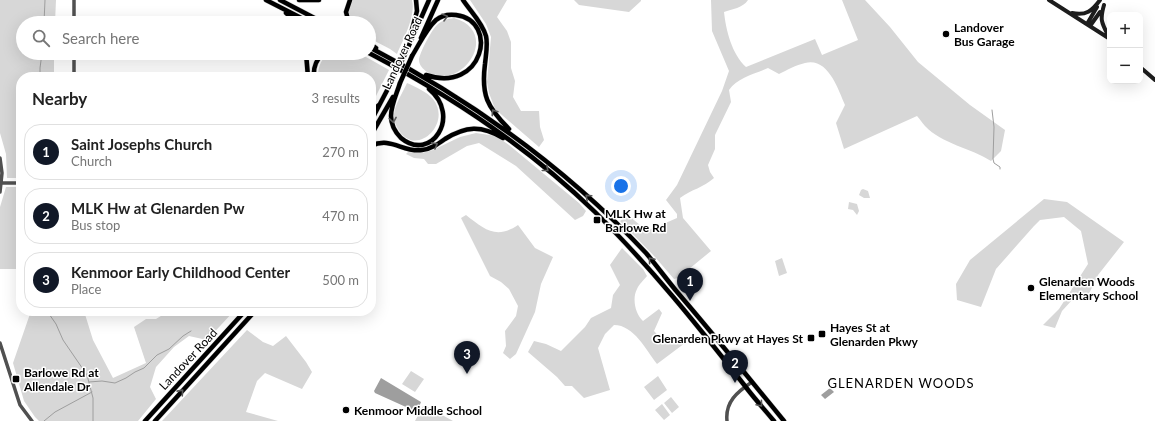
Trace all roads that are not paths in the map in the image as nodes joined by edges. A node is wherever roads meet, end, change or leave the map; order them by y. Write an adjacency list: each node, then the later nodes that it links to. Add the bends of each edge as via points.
1 (74, 0): 16 (street)
2 (265, 0): 17 (main road); 18 (main road)
3 (280, 0): 19 (main road)
4 (299, 0): 5 (main road)
5 (319, 0)
6 (350, 0): 20 (main road)
7 (416, 0): 26 (main road, via 417,11)
8 (429, 0): 26 (main road, Landover Road)
9 (438, 0): 27 (main road, Landover Road)
10 (463, 0): 45 (main road, one-way to 10, via 497,116 488,101 484,84 486,36 482,26)
11 (1049, 0): 15 (main road)
12 (1101, 0): 15 (main road, via 1088,13); 21 (main road)
13 (1107, 0): 14 (main road)
14 (1104, 5): 21 (main road); 22 (main road, via 1101,18)
15 (1069, 13): 21 (main road)
16 (74, 16)
17 (290, 16)
18 (297, 16)
19 (311, 16)
20 (347, 16)
21 (1089, 25): 23 (main road)
22 (1107, 34)
23 (1107, 37)
24 (376, 47): 29 (main road)
25 (376, 50): 29 (main road)
26 (406, 52): 41 (main road, Landover Road, bridge)
27 (412, 56): 37 (main road, one-way to 37, via 434,23 446,16 457,15 466,18 480,35 481,47 478,57 464,73 455,78 441,79); 40 (main road, Landover Road, bridge)
28 (376, 57): 38 (main road)
29 (392, 59): 37 (main road)
30 (74, 60): 34 (street)
31 (307, 60): 35 (main road)
32 (318, 60): 36 (main road)
33 (1143, 70): 39 (main road)
34 (74, 72)
35 (308, 72)
36 (314, 72)
37 (418, 73): 45 (main road, via 476,108)
38 (418, 79): 40 (main road, one-way to 38, via 392,110 393,125 399,136 406,141 424,144 438,134 444,114 438,98); 47 (main road)
39 (1155, 80)
40 (400, 83): 44 (main road, Landover Road)
41 (383, 101): 42 (main road); 43 (main road, Landover Road)
42 (376, 107)
43 (376, 113)
44 (376, 127)
45 (520, 140): 52 (main road, one-way to 45, via 646,254 600,208)
46 (376, 144): 47 (main road, one-way to 47, via 388,143 412,150 422,150 459,132 475,129 489,131)
47 (517, 146): 53 (main road, one-way to 53, via 596,213)
48 (0, 158): 49 (street)
49 (1, 183): 50 (street); 51 (street)
50 (16, 183)
51 (0, 192)
52 (676, 290): 53 (main road); 57 (main road)
53 (672, 295): 58 (main road)
54 (240, 316): 60 (main road, Landover Road)
55 (250, 316): 61 (main road, Landover Road, one-way to 55)
56 (0, 343): 59 (street, via 20,405)
57 (752, 382): 58 (street); 64 (main road)
58 (745, 387): 62 (street, via 729,403); 63 (main road, one-way to 63)
59 (32, 421)
60 (145, 421)
61 (155, 421)
62 (727, 421)
63 (774, 421)
64 (784, 421)

